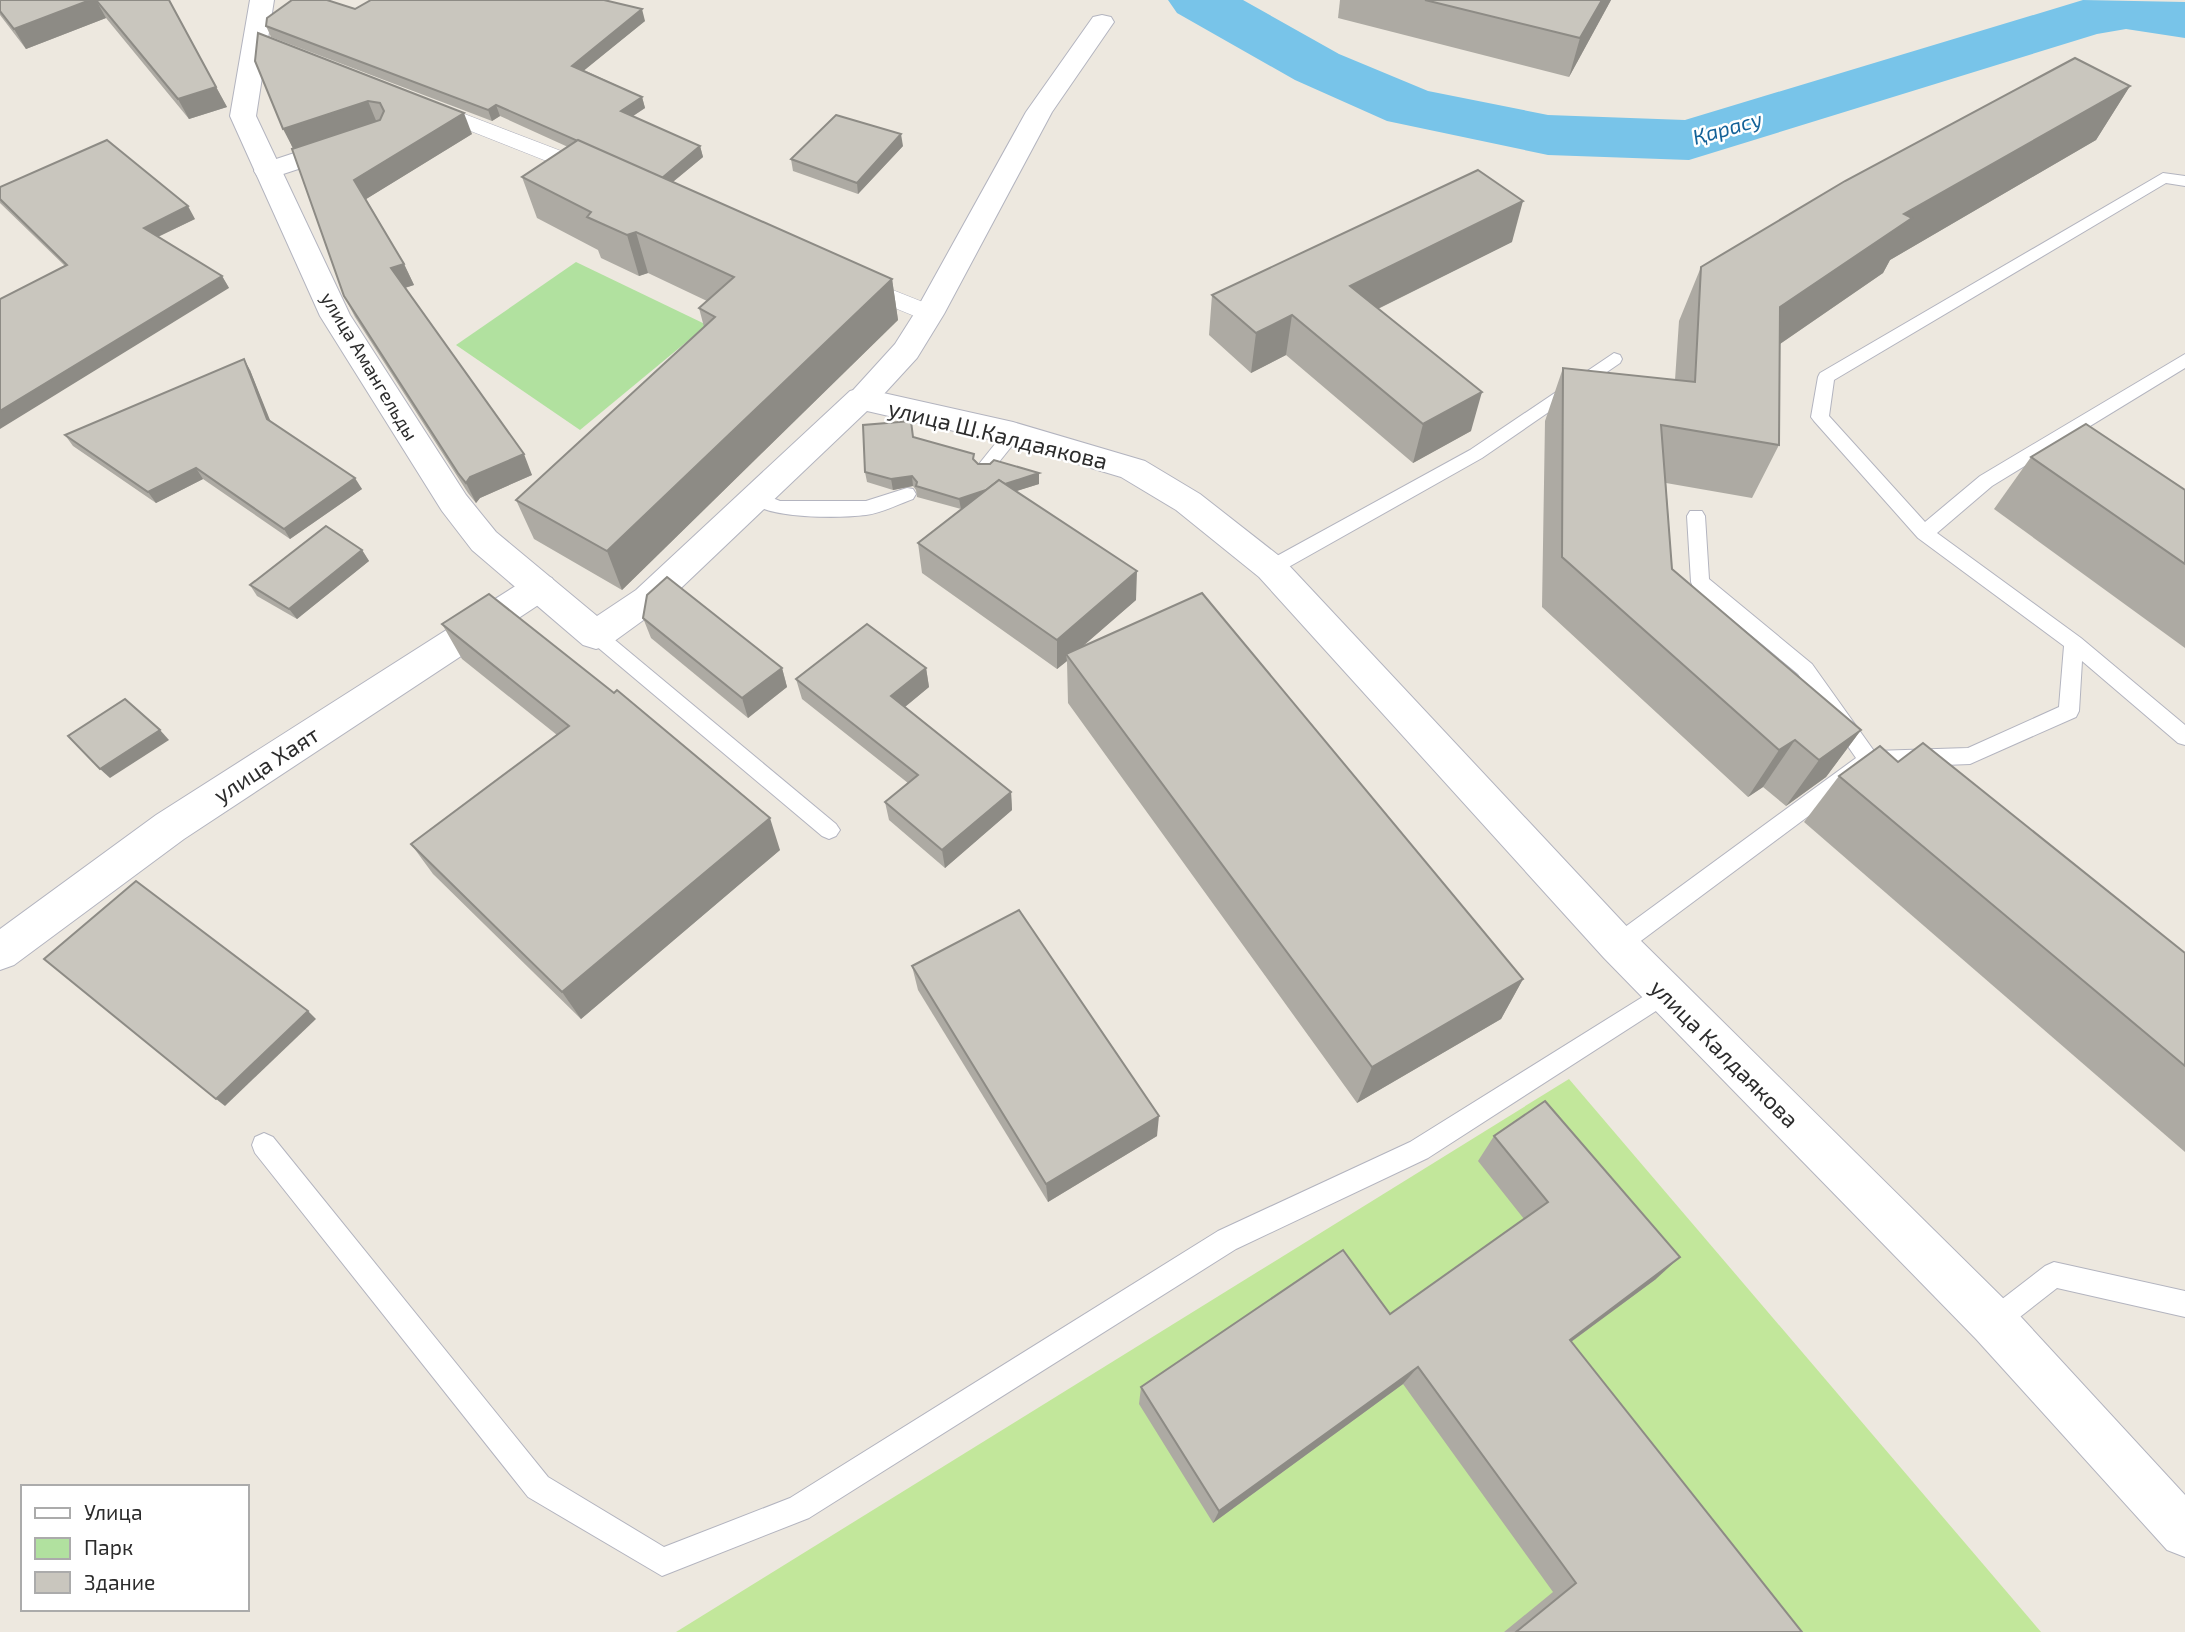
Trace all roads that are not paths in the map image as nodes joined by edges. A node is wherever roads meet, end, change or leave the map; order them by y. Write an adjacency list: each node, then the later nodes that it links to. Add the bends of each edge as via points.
1 (262, 1): 5 (street, улица Амангельды, via 267,44 243,116)
2 (1102, 22): 9 (street, via 1039,112)
3 (409, 99): 6 (street)
4 (366, 137): 5 (street)
5 (268, 171): 20 (street, улица Амангельды, via 335,316 454,503 484,541)
6 (614, 180)
7 (2185, 181): 18 (lane, via 2163,178 1826,377 1820,417)
8 (841, 276): 9 (street)
9 (929, 314): 12 (street, via 906,351)
10 (1615, 359): 19 (lane, via 1476,454)
11 (2185, 359): 18 (lane, via 1986,481)
12 (861, 399): 13 (street, улица Ш.Калдаякова); 16 (street)
13 (1013, 433): 14 (lane); 19 (street, улица Ш.Калдаякова, via 1133,469 1188,502)
14 (985, 468)
15 (907, 494): 16 (lane, via 867,508 778,508)
16 (758, 499): 21 (street, via 648,599)
17 (1696, 516): 24 (lane, via 1700,582 1805,669)
18 (1924, 533): 22 (lane)
19 (1271, 568): 27 (street, улица Калдаякова)
20 (540, 587): 21 (street, улица Амангельды); 28 (street, улица Хаят, via 170,827)
21 (596, 635): 26 (lane)
22 (2074, 643): 23 (lane); 24 (lane, via 2069,711 1970,756)
23 (2185, 737)
24 (1869, 760): 25 (lane); 27 (lane)
25 (1901, 785)
26 (829, 830)
27 (1618, 945): 29 (street, улица Калдаякова)
28 (0, 953)
29 (1665, 993): 30 (lane, via 1419,1150 1227,1240 799,1508 662,1562 538,1487); 32 (street, улица Калдаякова)
30 (264, 1144)
31 (2185, 1304): 32 (lane, via 2054,1275)
32 (1993, 1322): 33 (street, улица Калдаякова)
33 (2185, 1532)

